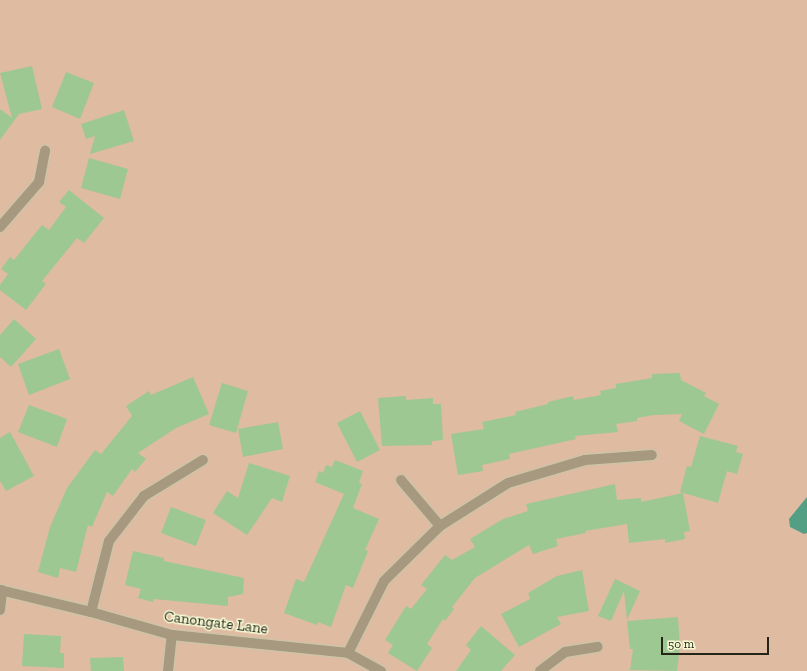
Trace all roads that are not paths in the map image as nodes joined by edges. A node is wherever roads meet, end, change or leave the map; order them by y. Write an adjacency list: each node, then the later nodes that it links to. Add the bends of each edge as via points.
1 (46, 151): 2 (street, via 39,182)
2 (0, 227)
3 (652, 455): 6 (street, via 585,460 508,483)
4 (204, 460): 9 (street, via 144,496 109,541)
5 (401, 480): 6 (street)
6 (440, 526): 12 (street, via 384,582)
7 (1, 590): 8 (street); 9 (street, Canongate Lane)
8 (0, 610)
9 (91, 612): 10 (street, Canongate Lane)
10 (172, 635): 12 (street, Canongate Lane); 13 (street)
11 (598, 647): 15 (street, via 565,652)
12 (348, 653): 14 (street, Canongate Lane)
13 (168, 671)
14 (381, 671)
15 (540, 671)

